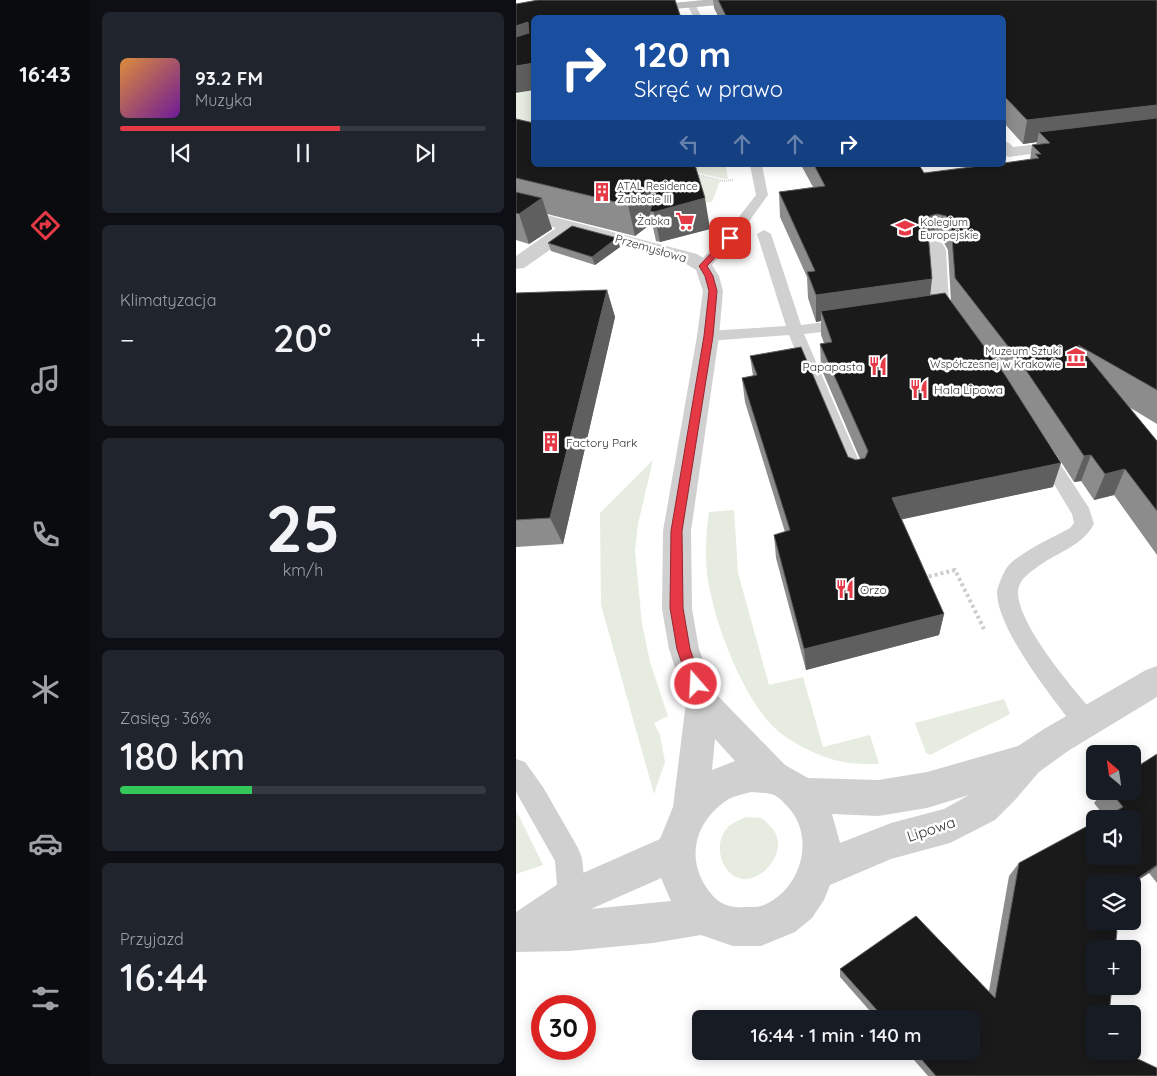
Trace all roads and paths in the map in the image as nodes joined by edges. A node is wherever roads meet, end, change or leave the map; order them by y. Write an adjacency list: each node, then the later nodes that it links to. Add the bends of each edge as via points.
1 (741, 0): 2 (street)
2 (692, 4): 3 (street); 4 (lane)
3 (633, 9)
4 (697, 15)
5 (1084, 143): 6 (street)
6 (1006, 149)
7 (757, 171): 8 (path, via 723,181); 14 (lane, via 762,195 730,238)
8 (695, 174)
9 (516, 212): 10 (street, Przemysłowa)
10 (570, 227): 13 (street); 14 (street, Przemysłowa, via 690,258)
11 (764, 234): 17 (lane)
12 (935, 247): 15 (street)
13 (517, 264)
14 (703, 266): 18 (street, Przemysłowa, via 713,291)
15 (939, 313)
16 (868, 321): 17 (lane)
17 (795, 330): 18 (lane); 20 (lane)
18 (708, 336): 24 (street, Przemysłowa, via 677,531 676,608 684,649)
19 (1033, 435): 25 (lane, via 1082,513 1084,524 1077,533 1042,552 1015,572 1007,592 1012,615 1047,674)
20 (856, 475)
21 (915, 580): 22 (path, via 955,570)
22 (986, 632)
23 (1157, 680): 25 (street, Lipowa)
24 (702, 702): 28 (street, Przemysłowa); 29 (street, Przemysłowa)
25 (1086, 722): 26 (street, Lipowa)
26 (1027, 760): 28 (street, Lipowa, via 927,790 878,798); 31 (street, Lipowa, via 982,807 950,825 891,841)
27 (516, 771): 32 (lane, via 534,796 568,858)
28 (788, 787): 29 (street, via 751,775 728,780 708,793); 31 (street, via 814,811 821,830)
29 (690, 812): 30 (street)
30 (676, 851): 32 (street); 33 (street, via 682,887)
31 (818, 871): 33 (street, via 808,893 791,910 770,923 747,928 724,925)
32 (572, 898): 34 (street)
33 (704, 915): 34 (street, via 578,930)
34 (521, 931)

